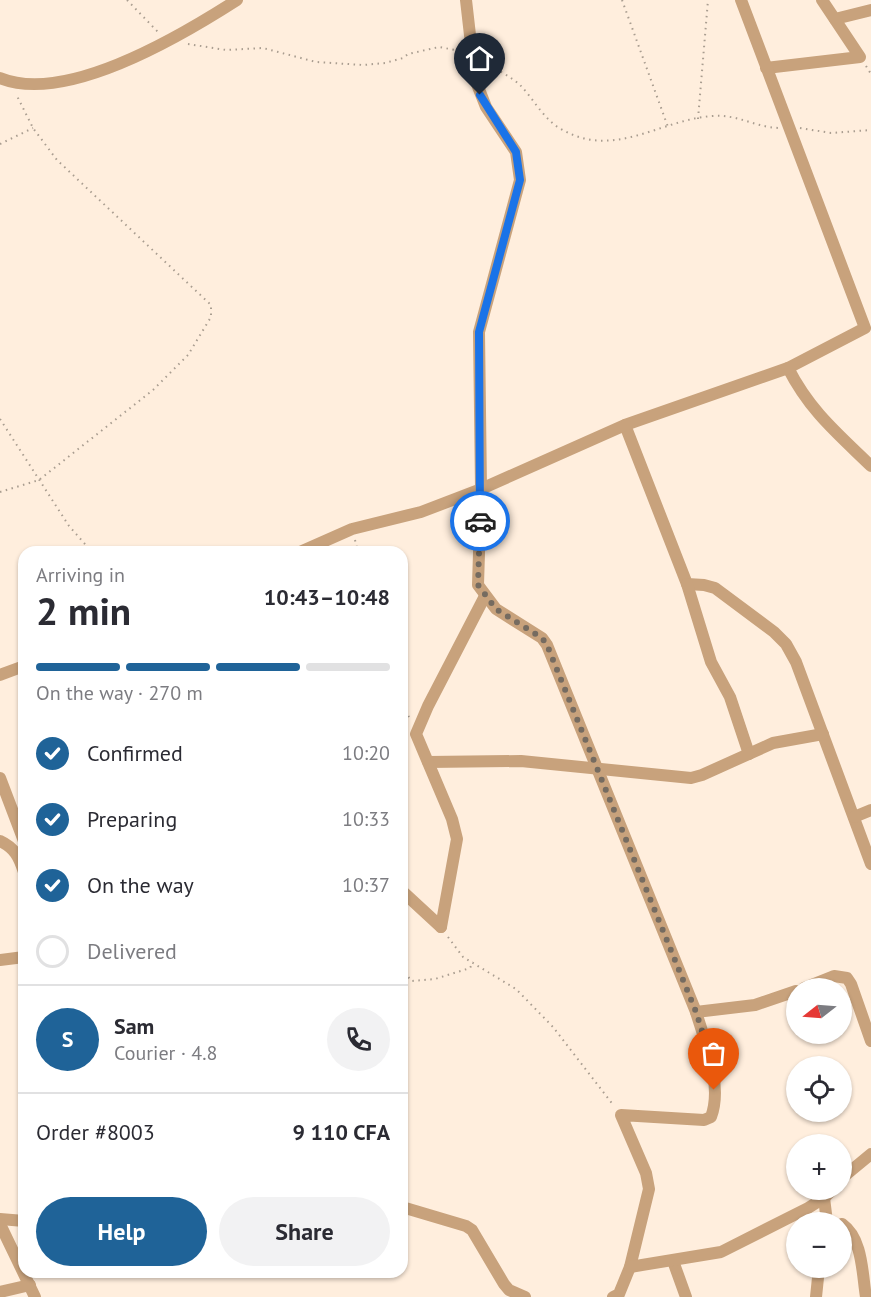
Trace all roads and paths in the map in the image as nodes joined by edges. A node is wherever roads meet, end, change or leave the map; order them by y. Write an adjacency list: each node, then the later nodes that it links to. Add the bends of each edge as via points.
1 (127, 0): 10 (path)
2 (237, 0): 10 (street)
3 (466, 0): 11 (street)
4 (622, 0): 15 (path)
5 (708, 0): 14 (path)
6 (741, 0): 12 (street)
7 (822, 0): 9 (street)
8 (871, 10): 9 (street)
9 (835, 19): 12 (street, via 860,57)
10 (169, 40): 11 (path, via 226,50 263,48 316,62 363,65 385,63 439,47); 13 (street, via 117,64 73,78 36,85)
11 (470, 56): 15 (path, via 519,84 560,129 592,140 623,141); 26 (street, via 480,95 516,152 520,180 479,332)
12 (766, 68): 17 (street)
13 (5, 80): 16 (path)
14 (698, 119): 15 (path); 17 (path, via 732,115 758,125)
15 (668, 127)
16 (33, 128): 19 (path); 25 (path, via 57,160 211,305 211,317 188,355 153,390)
17 (789, 128): 18 (path); 20 (street)
18 (871, 130)
19 (0, 144)
20 (868, 326): 21 (street)
21 (788, 368): 23 (street); 24 (street, via 817,414)
22 (0, 419): 25 (path)
23 (625, 425): 26 (street); 30 (street)
24 (871, 466)
25 (39, 480): 27 (path); 28 (path)
26 (481, 489): 29 (street, via 421,512 352,529); 31 (street, via 477,578)
27 (0, 492)
28 (87, 546)
29 (314, 546)
30 (687, 584): 36 (street, via 715,588 786,644); 37 (street, via 711,662 730,698)
31 (485, 596): 35 (street); 39 (street, via 496,609 547,645)
32 (18, 668): 33 (street)
33 (0, 675)
34 (408, 714): 35 (path)
35 (416, 734): 38 (street)
36 (823, 734): 37 (street, via 783,740); 42 (street)
37 (749, 754): 39 (street, via 691,777)
38 (428, 762): 39 (street, via 497,760); 48 (street, via 457,839)
39 (597, 767): 57 (street)
40 (0, 778): 43 (street)
41 (871, 810): 42 (street)
42 (854, 817): 46 (street)
43 (18, 826)
44 (0, 841): 45 (street)
45 (18, 854)
46 (871, 864)
47 (408, 897): 48 (street)
48 (441, 927): 51 (path, via 463,957)
49 (18, 958): 50 (street)
50 (0, 960)
51 (473, 961): 52 (path, via 470,968 423,981 411,981); 59 (path, via 516,990 553,1027)
52 (408, 976)
53 (829, 978): 54 (street)
54 (847, 978)
55 (852, 987): 58 (street)
56 (786, 994): 57 (street, via 755,1005)
57 (696, 1012): 59 (street, via 713,1070 711,1117 704,1120)
58 (871, 1041)
59 (621, 1115): 70 (street, via 650,1189)
60 (871, 1154): 61 (street)
61 (852, 1170)
62 (817, 1200): 69 (street, via 721,1252)
63 (408, 1209): 77 (street, via 472,1230 509,1290)
64 (0, 1219): 65 (street)
65 (18, 1220)
66 (0, 1224): 68 (street)
67 (852, 1234): 80 (street)
68 (18, 1261)
69 (673, 1261): 70 (street); 78 (street)
70 (630, 1267): 75 (street)
71 (27, 1278): 73 (street)
72 (818, 1278): 79 (street)
73 (30, 1285): 74 (street); 76 (street)
74 (0, 1292)
75 (616, 1296)
76 (35, 1297)
77 (525, 1297)
78 (686, 1297)
79 (816, 1297)
80 (866, 1297)

